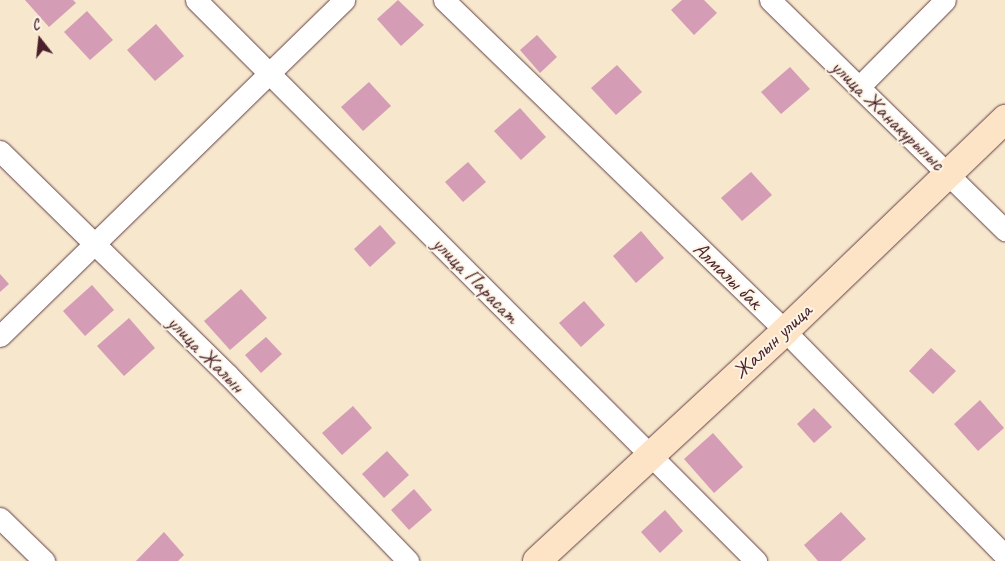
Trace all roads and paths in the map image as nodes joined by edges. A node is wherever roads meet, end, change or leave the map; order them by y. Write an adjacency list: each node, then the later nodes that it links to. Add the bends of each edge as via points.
1 (196, 0): 6 (street, улица Парасат)
2 (344, 0): 6 (street)
3 (444, 0): 13 (street, Алмалы бак)
4 (770, 0): 7 (street, улица Жанакурылыс)
5 (945, 0): 7 (street)
6 (268, 72): 12 (street); 15 (street, улица Парасат)
7 (859, 87): 10 (street, улица Жанакурылыс)
8 (1005, 119): 10 (street, Жалын улица)
9 (0, 151): 12 (street, улица Жалын)
10 (946, 173): 11 (street, улица Жанакурылыс); 13 (street, Жалын улица)
11 (1005, 230)
12 (94, 244): 14 (street); 19 (street, улица Жалын, via 228,375)
13 (785, 331): 15 (street, Жалын улица); 17 (street, Алмалы бак)
14 (0, 336)
15 (650, 453): 20 (street, Жалын улица); 21 (street, улица Парасат)
16 (0, 518): 18 (street)
17 (1005, 556)
18 (44, 561)
19 (408, 561)
20 (537, 561)
21 (756, 561)

